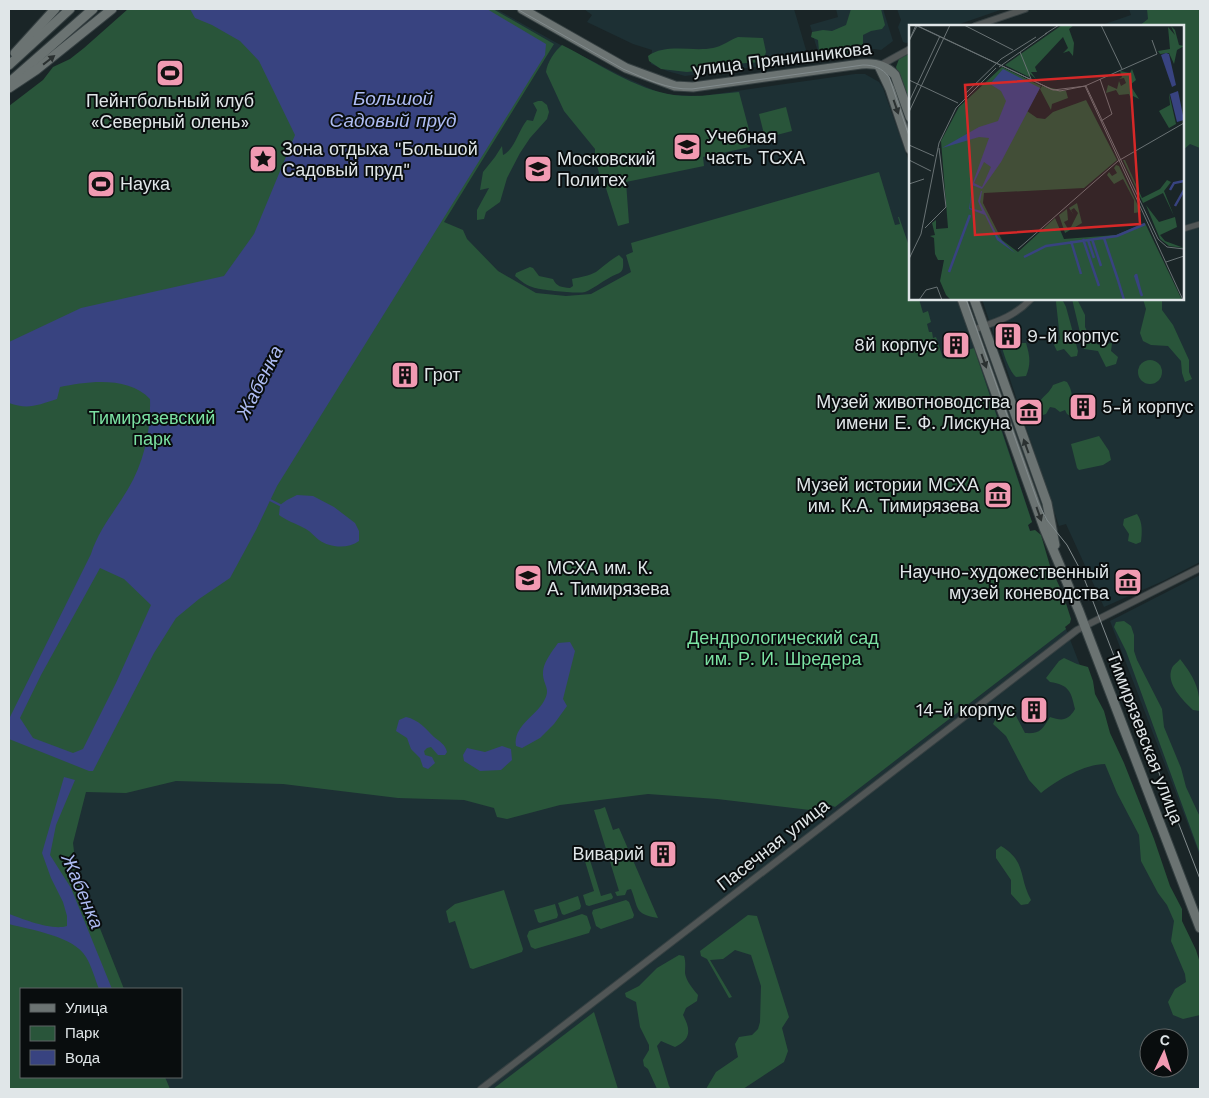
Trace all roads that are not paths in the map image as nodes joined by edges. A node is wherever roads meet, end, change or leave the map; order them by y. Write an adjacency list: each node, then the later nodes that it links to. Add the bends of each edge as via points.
1 (55, 9): 9 (main road)
2 (70, 9): 10 (main road)
3 (93, 9): 12 (main road)
4 (112, 9): 13 (main road, one-way to 4)
5 (522, 9): 11 (main road, улица Прянишникова, via 626,68 678,87 861,64)
6 (1025, 9): 7 (street)
7 (990, 24)
8 (909, 50): 11 (street, улица Прянишникова)
9 (9, 60)
10 (9, 65)
11 (878, 66): 14 (main road, via 891,70 895,75); 15 (main road, one-way to 15, via 890,89)
12 (9, 83)
13 (9, 88)
14 (909, 114)
15 (909, 146)
16 (1200, 224): 17 (street)
17 (1184, 229)
18 (962, 300): 22 (main road, Тимирязевская улица)
19 (974, 300): 21 (main road, Тимирязевская улица)
20 (1030, 300): 21 (street, via 1017,312)
21 (983, 326): 22 (street); 23 (main road, Тимирязевская улица, one-way to 21, via 1046,503)
22 (973, 330): 23 (main road, Тимирязевская улица, one-way to 23)
23 (1058, 560): 25 (main road, Тимирязевская улица)
24 (1200, 568): 25 (street, Пасечная улица)
25 (1085, 625): 26 (main road, Тимирязевская улица); 27 (street, Пасечная улица)
26 (1200, 928)
27 (481, 1089)

